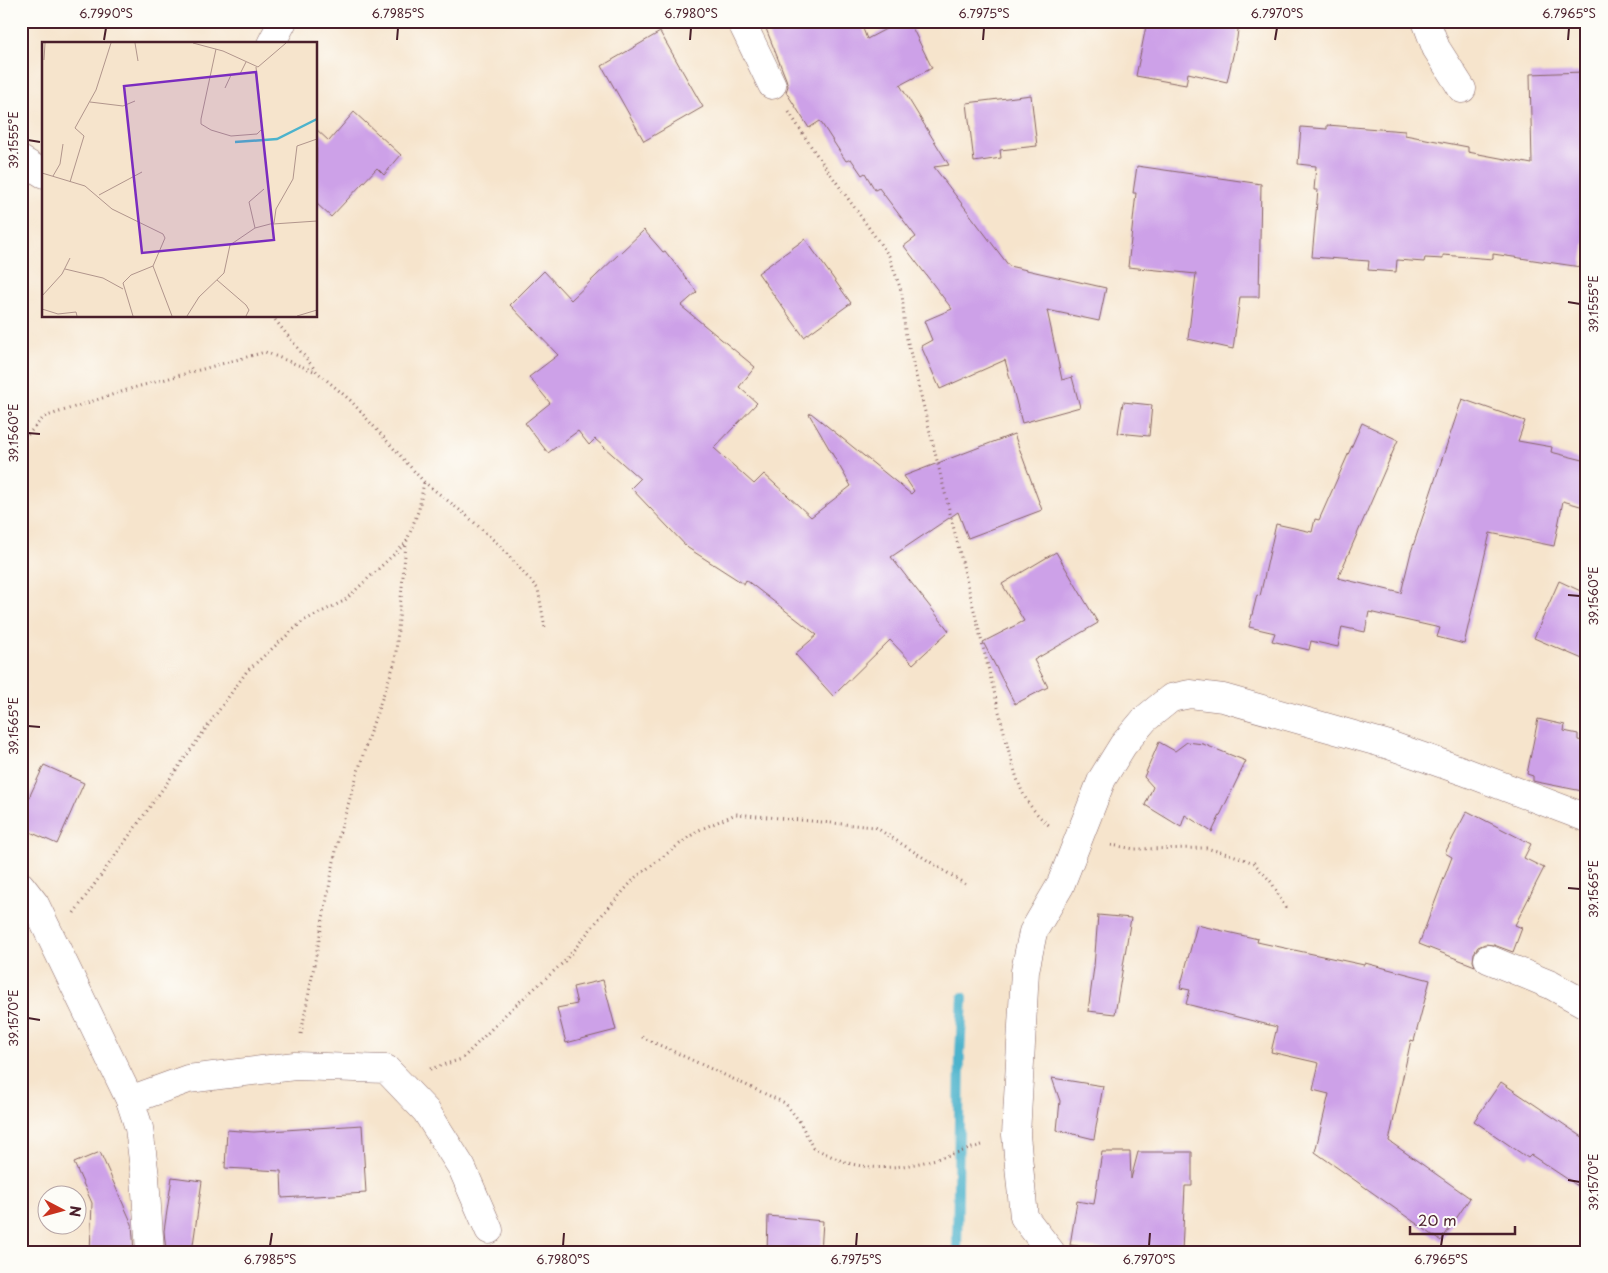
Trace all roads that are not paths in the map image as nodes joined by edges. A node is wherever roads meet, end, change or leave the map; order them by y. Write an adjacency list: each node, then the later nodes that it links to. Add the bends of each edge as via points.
1 (282, 21): 4 (street)
2 (741, 21): 5 (street)
3 (1426, 21): 6 (street, via 1436,48)
4 (272, 42)
5 (772, 85)
6 (1462, 89)
7 (21, 160): 8 (street)
8 (42, 173)
9 (1587, 818): 16 (street, via 1389,745 1223,698 1190,694 1171,698 1146,719 1123,746 1102,779 1060,886 1033,932 1025,971 1016,1134 1024,1217)
10 (21, 886): 13 (street, via 35,904)
11 (1488, 959): 12 (street, via 1551,985)
12 (1587, 1005)
13 (130, 1100): 14 (street, via 188,1079 295,1066 386,1069 426,1111 462,1168); 15 (street, via 139,1128)
14 (489, 1230)
15 (150, 1252)
16 (1051, 1252)

